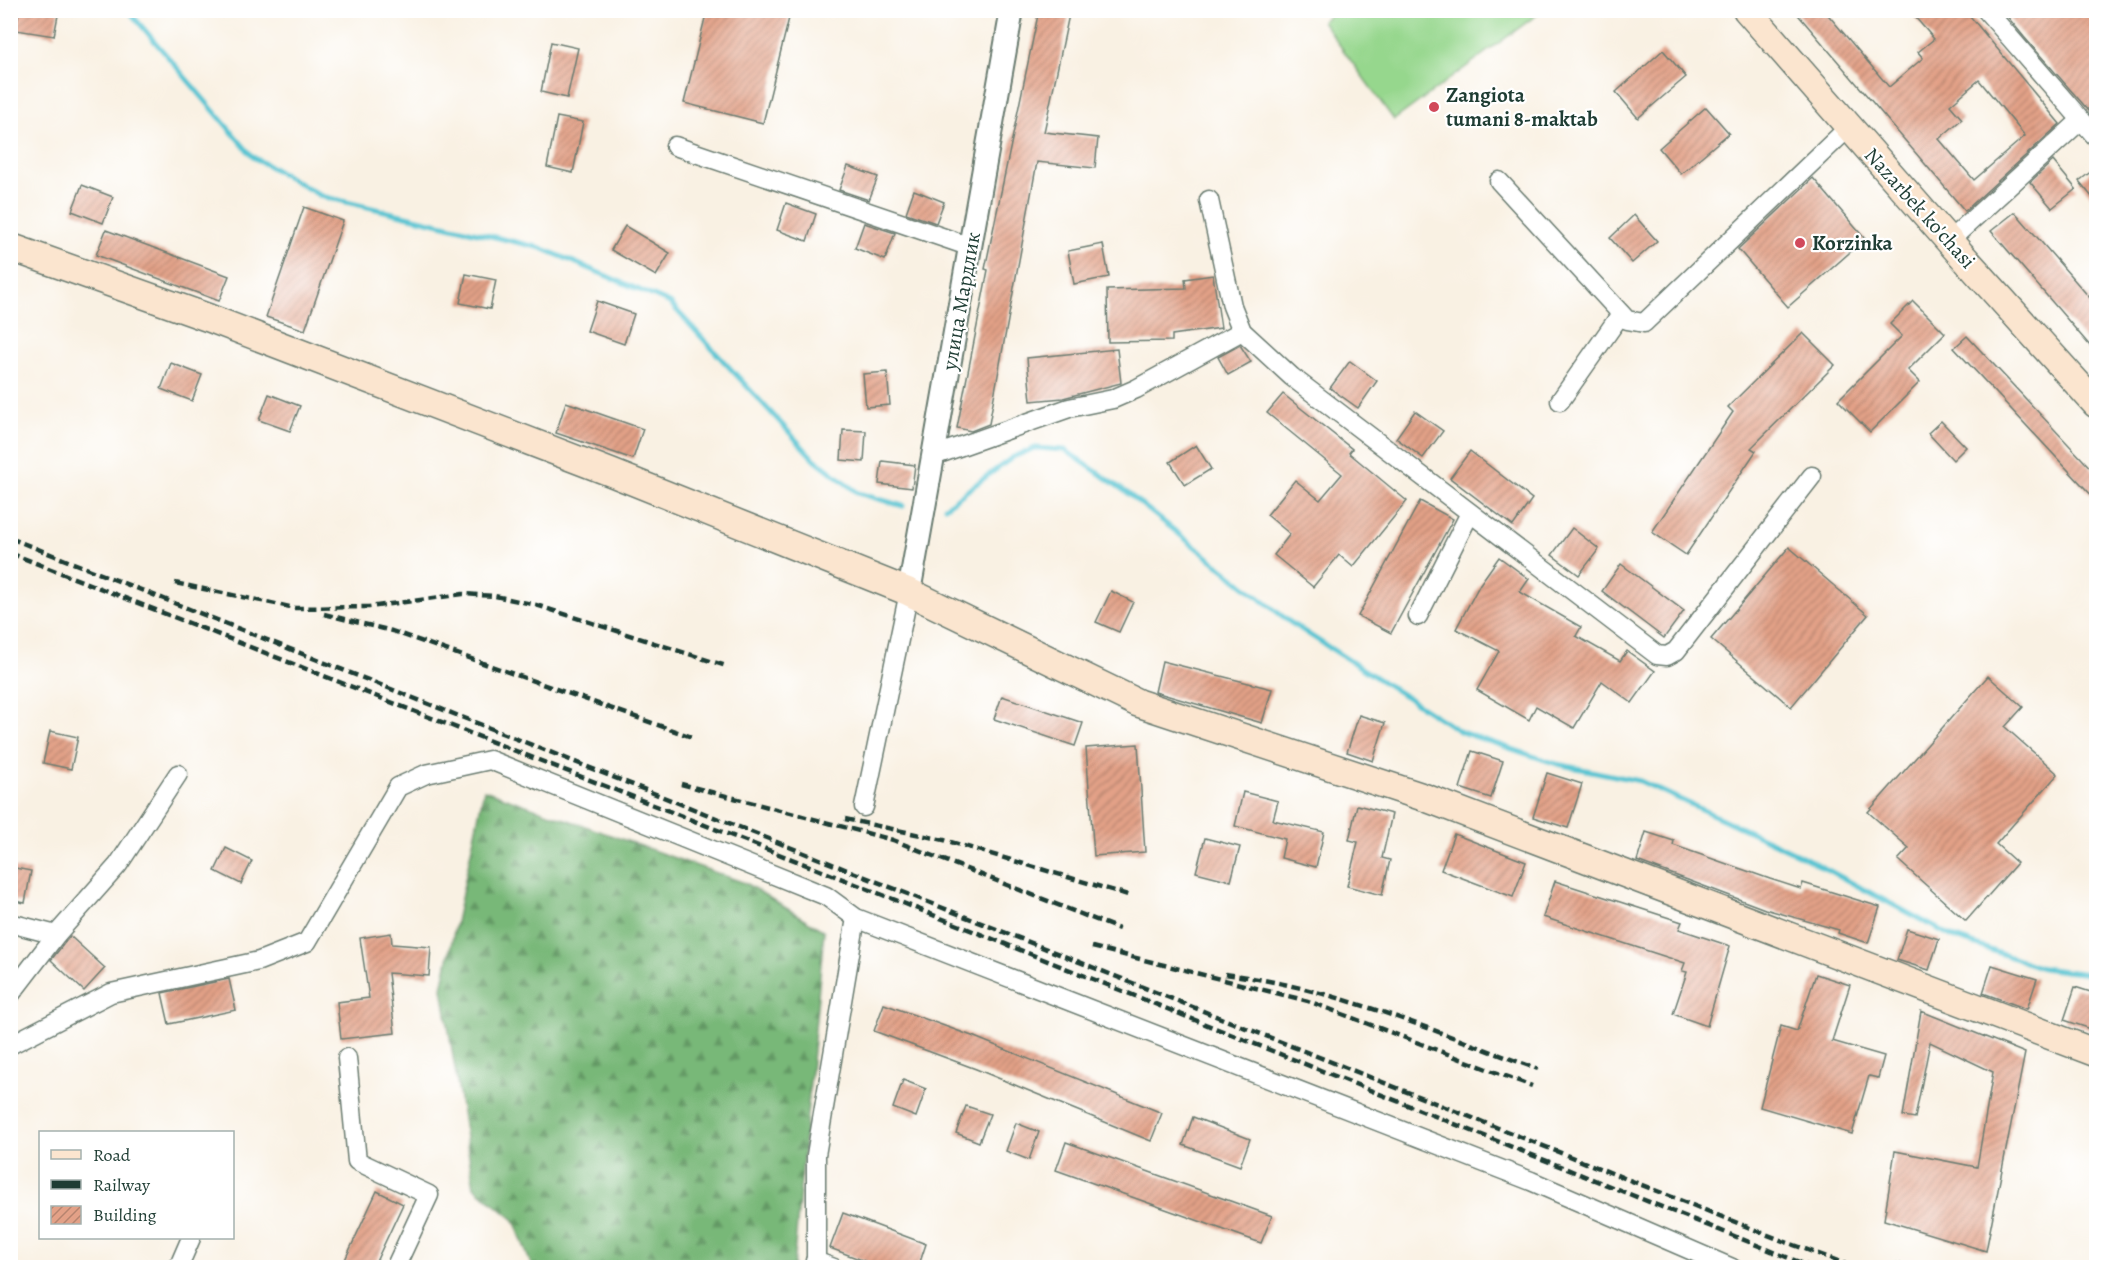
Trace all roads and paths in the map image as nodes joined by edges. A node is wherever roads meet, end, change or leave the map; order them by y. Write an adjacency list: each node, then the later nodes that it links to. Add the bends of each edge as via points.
1 (1012, 10): 12 (street, улица Мардлик)
2 (1747, 10): 5 (main road, Nazarbek ko'chasi)
3 (1986, 10): 4 (street)
4 (2081, 120): 6 (street); 10 (street)
5 (1848, 128): 10 (main road, Nazarbek ko'chasi); 13 (street, via 1644,323 1627,320)
6 (2097, 137)
7 (675, 146): 12 (street)
8 (1499, 181): 13 (street)
9 (1209, 200): 14 (street, via 1232,306)
10 (1949, 242): 16 (main road, Nazarbek ko'chasi)
11 (10, 247): 20 (main road, via 209,318)
12 (971, 247): 17 (street, улица Мардлик)
13 (1621, 314): 15 (street)
14 (1242, 331): 17 (street, via 1113,399 1069,408); 19 (street, via 1292,377)
15 (1560, 401)
16 (2097, 404)
17 (933, 456): 20 (street, улица Мардлик)
18 (1812, 476): 19 (street, via 1676,651 1667,656 1657,655)
19 (1470, 513): 21 (street)
20 (909, 592): 23 (street); 29 (main road, via 1138,703 1426,798)
21 (1418, 616)
22 (178, 774): 26 (street, via 118,865)
23 (864, 807)
24 (856, 918): 28 (street, via 826,896 490,760 426,774 398,787 307,942 260,961 111,993); 32 (street, via 816,1155); 36 (street, via 1531,1180)
25 (10, 923): 26 (street)
26 (56, 935): 27 (street)
27 (10, 995)
28 (10, 1045)
29 (2097, 1053)
30 (347, 1058): 34 (street, via 357,1161 429,1195)
31 (191, 1239): 33 (street)
32 (815, 1264): 35 (street)
33 (178, 1268)
34 (394, 1268)
35 (834, 1268)
36 (1732, 1268)

